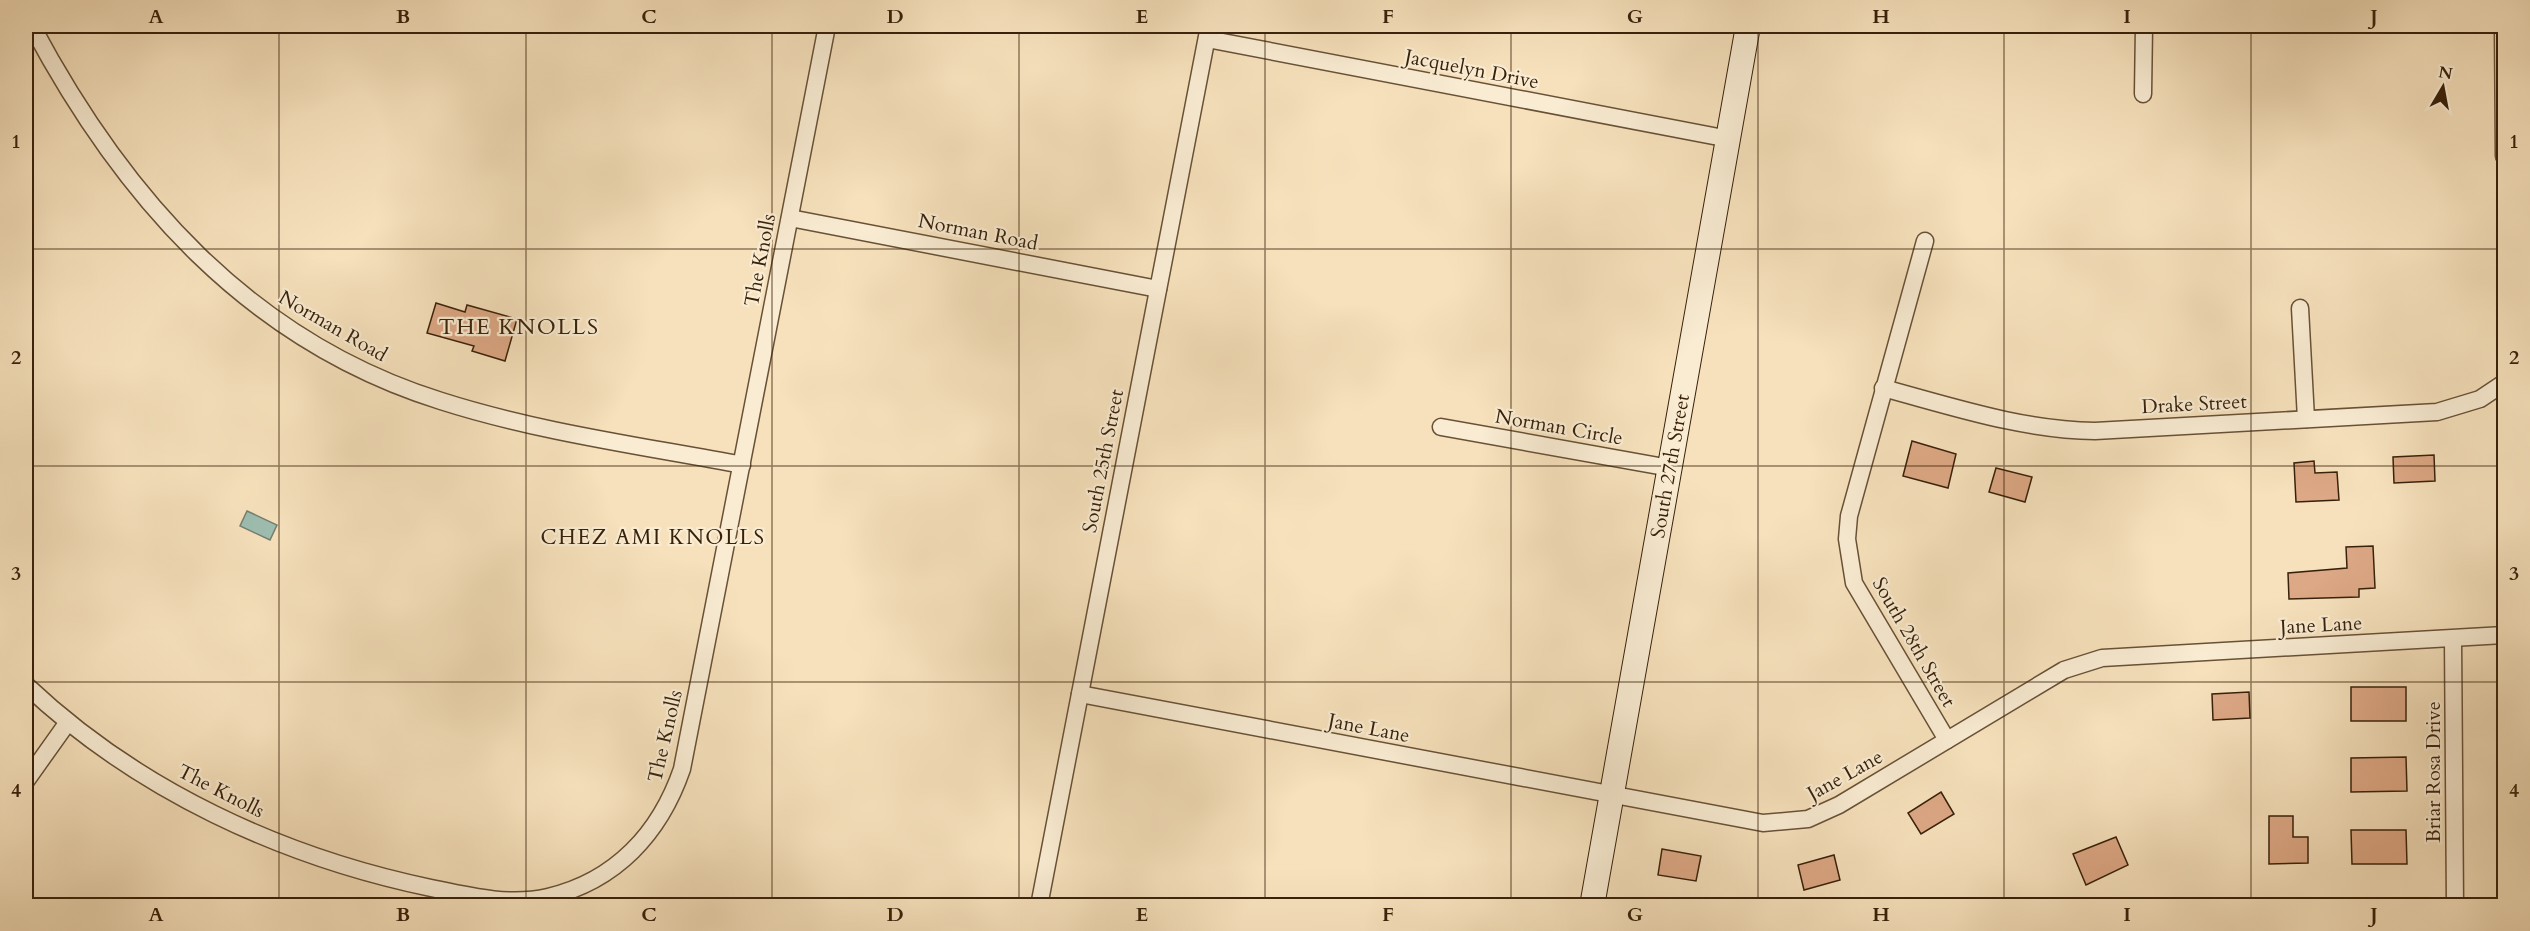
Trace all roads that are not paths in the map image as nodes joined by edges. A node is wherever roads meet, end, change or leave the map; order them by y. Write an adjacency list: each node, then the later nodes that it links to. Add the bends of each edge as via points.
1 (32, 26): 18 (street, Norman Road, via 93,130 164,223 237,291 282,324 360,368 438,400 492,416)
2 (827, 26): 10 (street, The Knolls)
3 (1748, 26): 8 (main road, South 27th Street)
4 (2144, 26): 7 (street)
5 (2503, 26): 9 (street)
6 (1208, 32): 8 (street, Jacquelyn Drive); 12 (street, South 25th Street)
7 (2143, 94)
8 (1729, 139): 19 (main road, South 27th Street)
9 (2505, 156)
10 (790, 218): 12 (street, Norman Road); 18 (street, The Knolls)
11 (1925, 241): 15 (street, South 28th Street)
12 (1158, 289): 23 (street, South 25th Street)
13 (2300, 308): 16 (street)
14 (2505, 383): 16 (street, Drake Street, via 2480,399 2437,412)
15 (1883, 388): 16 (street, Drake Street, via 2021,425 2061,430); 25 (street, South 28th Street, via 1849,516 1849,561 1864,603)
16 (2306, 419)
17 (1441, 427): 19 (street, Norman Circle)
18 (742, 465): 24 (street, The Knolls, via 682,769 673,796 641,844 599,877 573,890 546,897 503,900 339,865 279,843 183,798)
19 (1670, 468): 27 (main road, South 27th Street)
20 (2505, 636): 21 (street, Jane Lane)
21 (2453, 639): 25 (street, Jane Lane, via 2102,658 2064,670); 30 (street, Briar Rosa Drive)
22 (26, 685): 24 (street, The Knolls)
23 (1080, 694): 27 (street, Jane Lane); 28 (street, South 25th Street)
24 (68, 722): 26 (street)
25 (1947, 740): 27 (street, Jane Lane, via 1824,813 1786,823 1763,823)
26 (26, 781)
27 (1612, 795): 29 (main road, South 27th Street)
28 (1039, 906)
29 (1592, 906)
30 (2455, 906)

